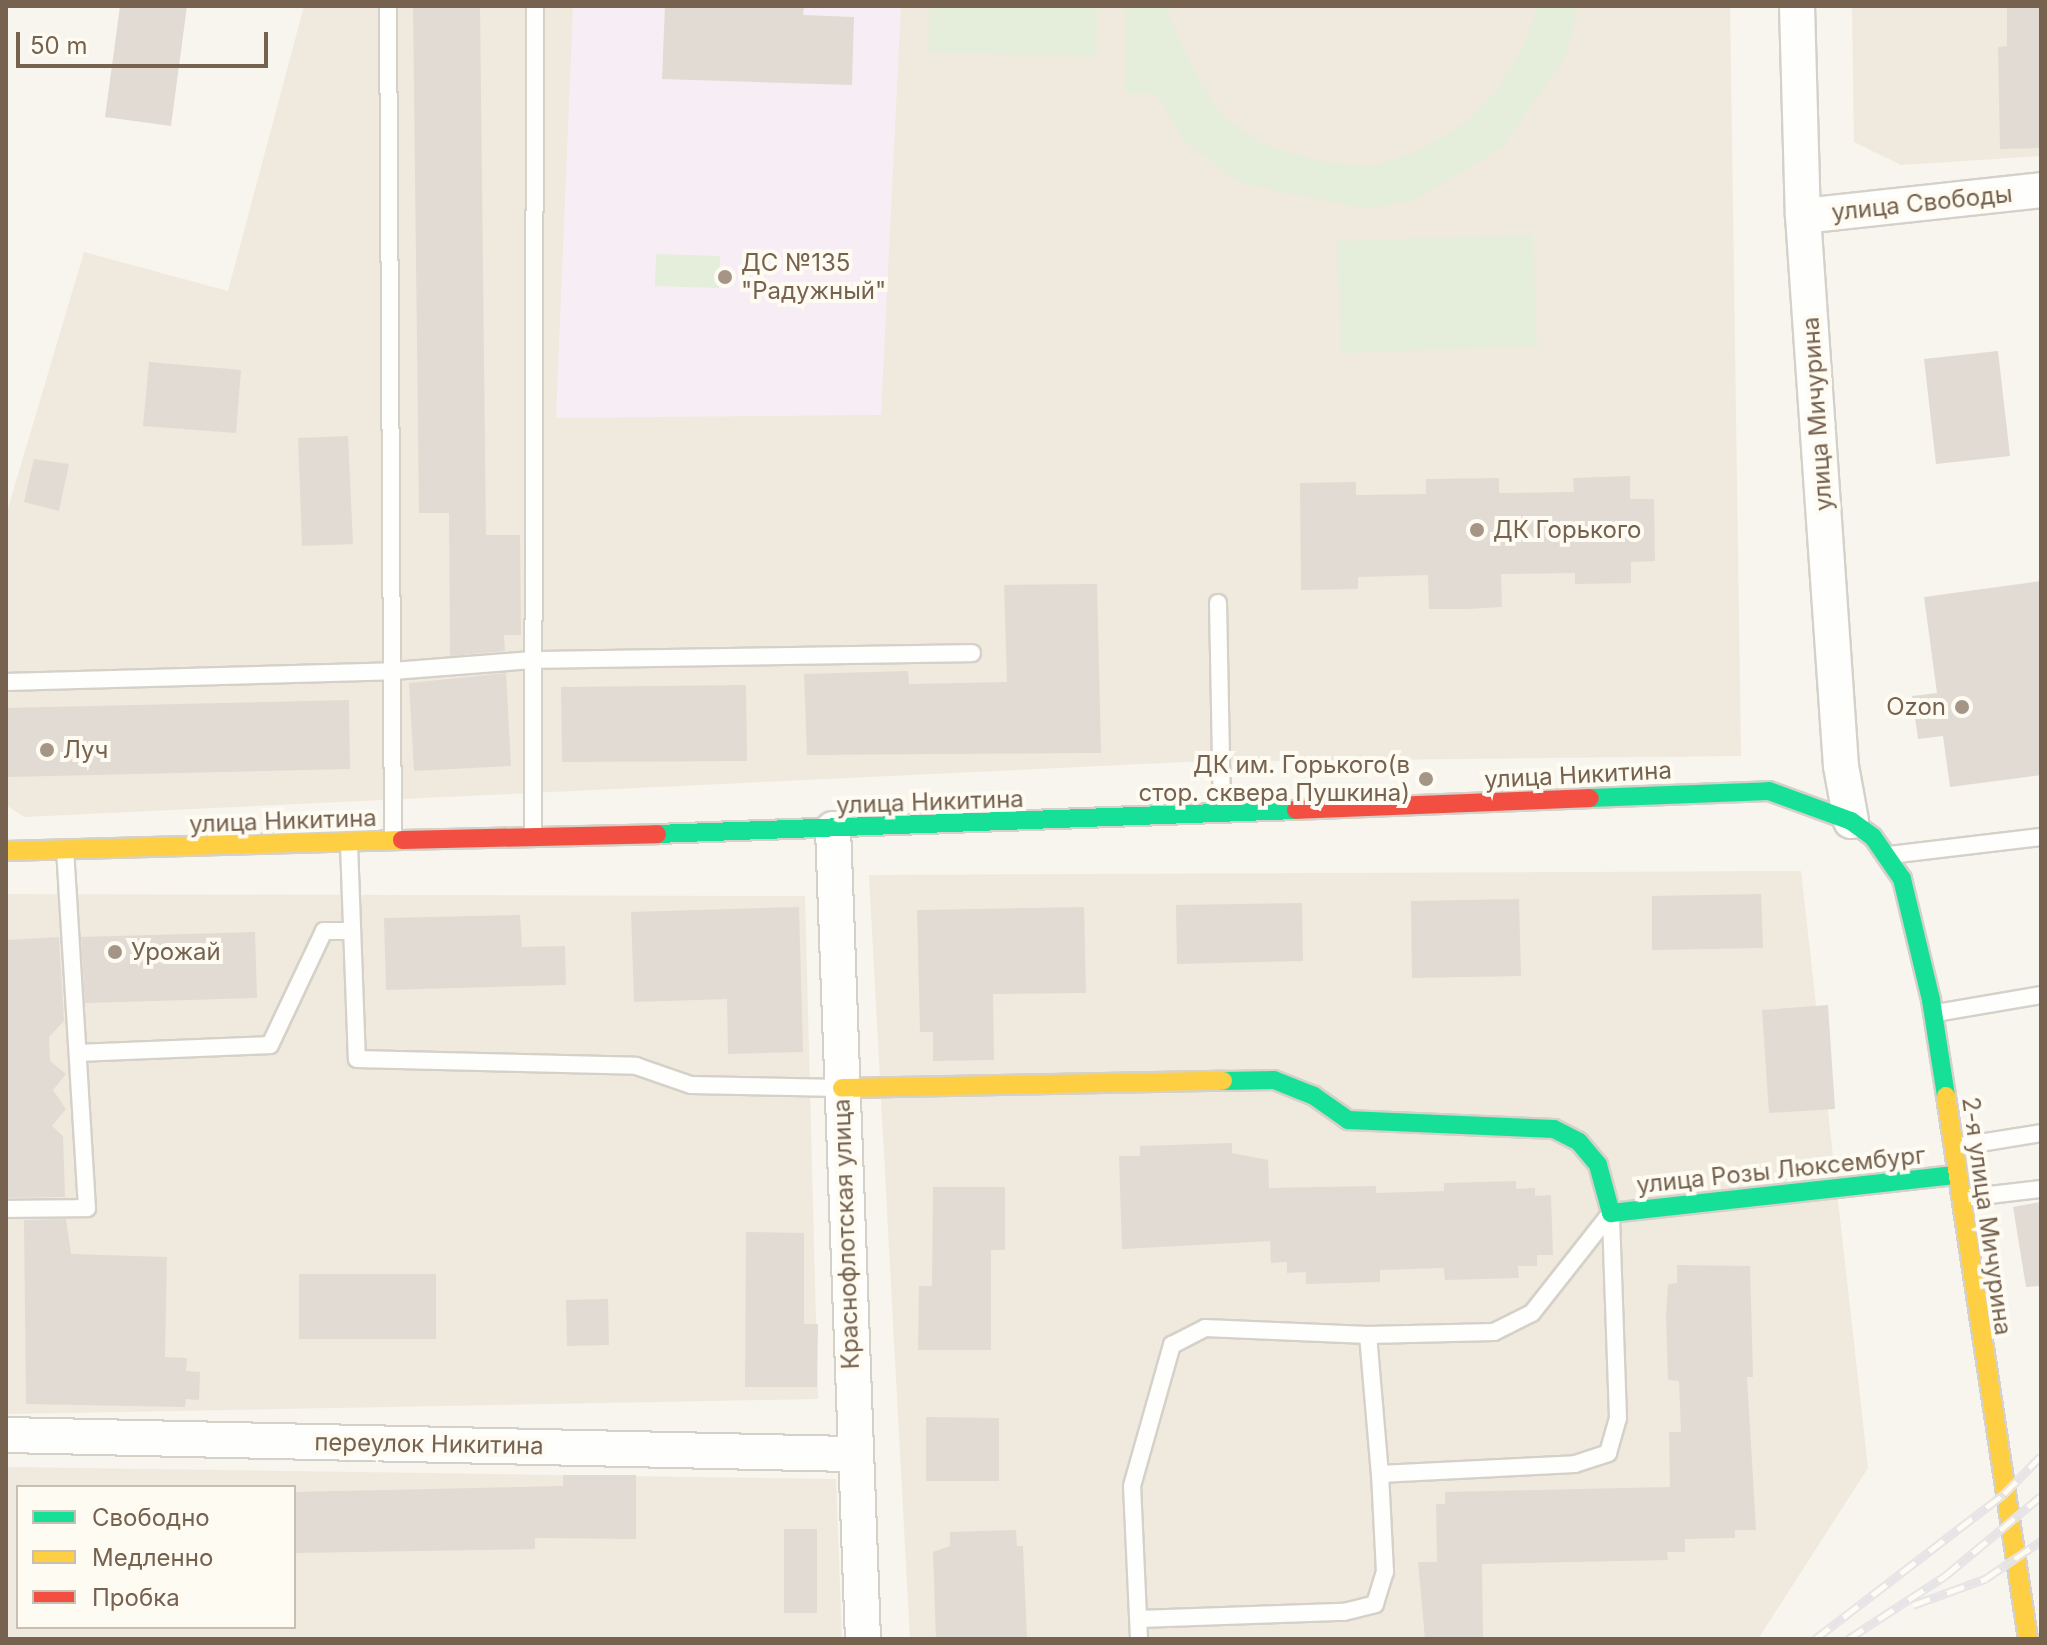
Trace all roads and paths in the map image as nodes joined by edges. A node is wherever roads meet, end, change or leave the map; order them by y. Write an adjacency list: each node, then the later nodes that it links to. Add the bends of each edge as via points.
1 (388, 6): 9 (lane)
2 (535, 6): 8 (lane)
3 (1797, 6): 5 (street, улица Мичурина)
4 (2041, 190): 5 (street, улица Свободы)
5 (1803, 216): 12 (street, улица Мичурина, via 1841,766)
6 (1218, 603): 11 (lane)
7 (972, 653): 8 (lane)
8 (533, 660): 9 (lane); 14 (lane)
9 (393, 671): 10 (lane); 16 (lane)
10 (6, 682)
11 (1222, 815): 12 (main road, улица Никитина, via 1769,791); 13 (main road, улица Никитина)
12 (1851, 821): 20 (main road, 2-я улица Мичурина)
13 (833, 829): 14 (main road, улица Никитина); 25 (street, Краснофлотская улица)
14 (533, 835): 16 (main road, улица Никитина)
15 (2041, 837): 20 (lane)
16 (393, 841): 17 (main road, улица Никитина)
17 (349, 843): 19 (main road, улица Никитина); 21 (lane)
18 (6, 851): 19 (main road, улица Никитина)
19 (65, 852): 24 (lane)
20 (1888, 855): 23 (main road, 2-я улица Мичурина, via 1909,903)
21 (352, 931): 24 (lane, via 324,931 270,1045); 25 (lane, via 357,1059 636,1066 691,1085)
22 (2041, 995): 23 (lane)
23 (1933, 1014): 27 (main road, 2-я улица Мичурина)
24 (79, 1053): 31 (lane, via 87,1208)
25 (842, 1088): 32 (main road, via 1274,1080 1314,1096 1348,1120 1554,1129 1579,1142 1598,1165); 35 (street, Краснофлотская улица)
26 (2041, 1133): 27 (lane)
27 (1953, 1148): 28 (main road, 2-я улица Мичурина)
28 (1957, 1175): 30 (main road, 2-я улица Мичурина); 32 (main road, улица Розы Люксембург)
29 (2041, 1189): 30 (lane)
30 (1962, 1198): 40 (main road, 2-я улица Мичурина)
31 (6, 1209)
32 (1611, 1213): 33 (lane, via 1532,1313 1494,1332); 36 (lane, via 1618,1418 1608,1453 1575,1464)
33 (1368, 1335): 36 (lane); 37 (lane, via 1205,1328 1172,1345 1132,1486)
34 (6, 1435): 35 (street, переулок Никитина)
35 (853, 1454): 38 (street, Краснофлотская улица)
36 (1380, 1474): 37 (lane, via 1385,1572 1375,1604 1344,1612)
37 (1139, 1619): 39 (lane)
38 (863, 1639)
39 (1139, 1639)
40 (2028, 1639)

